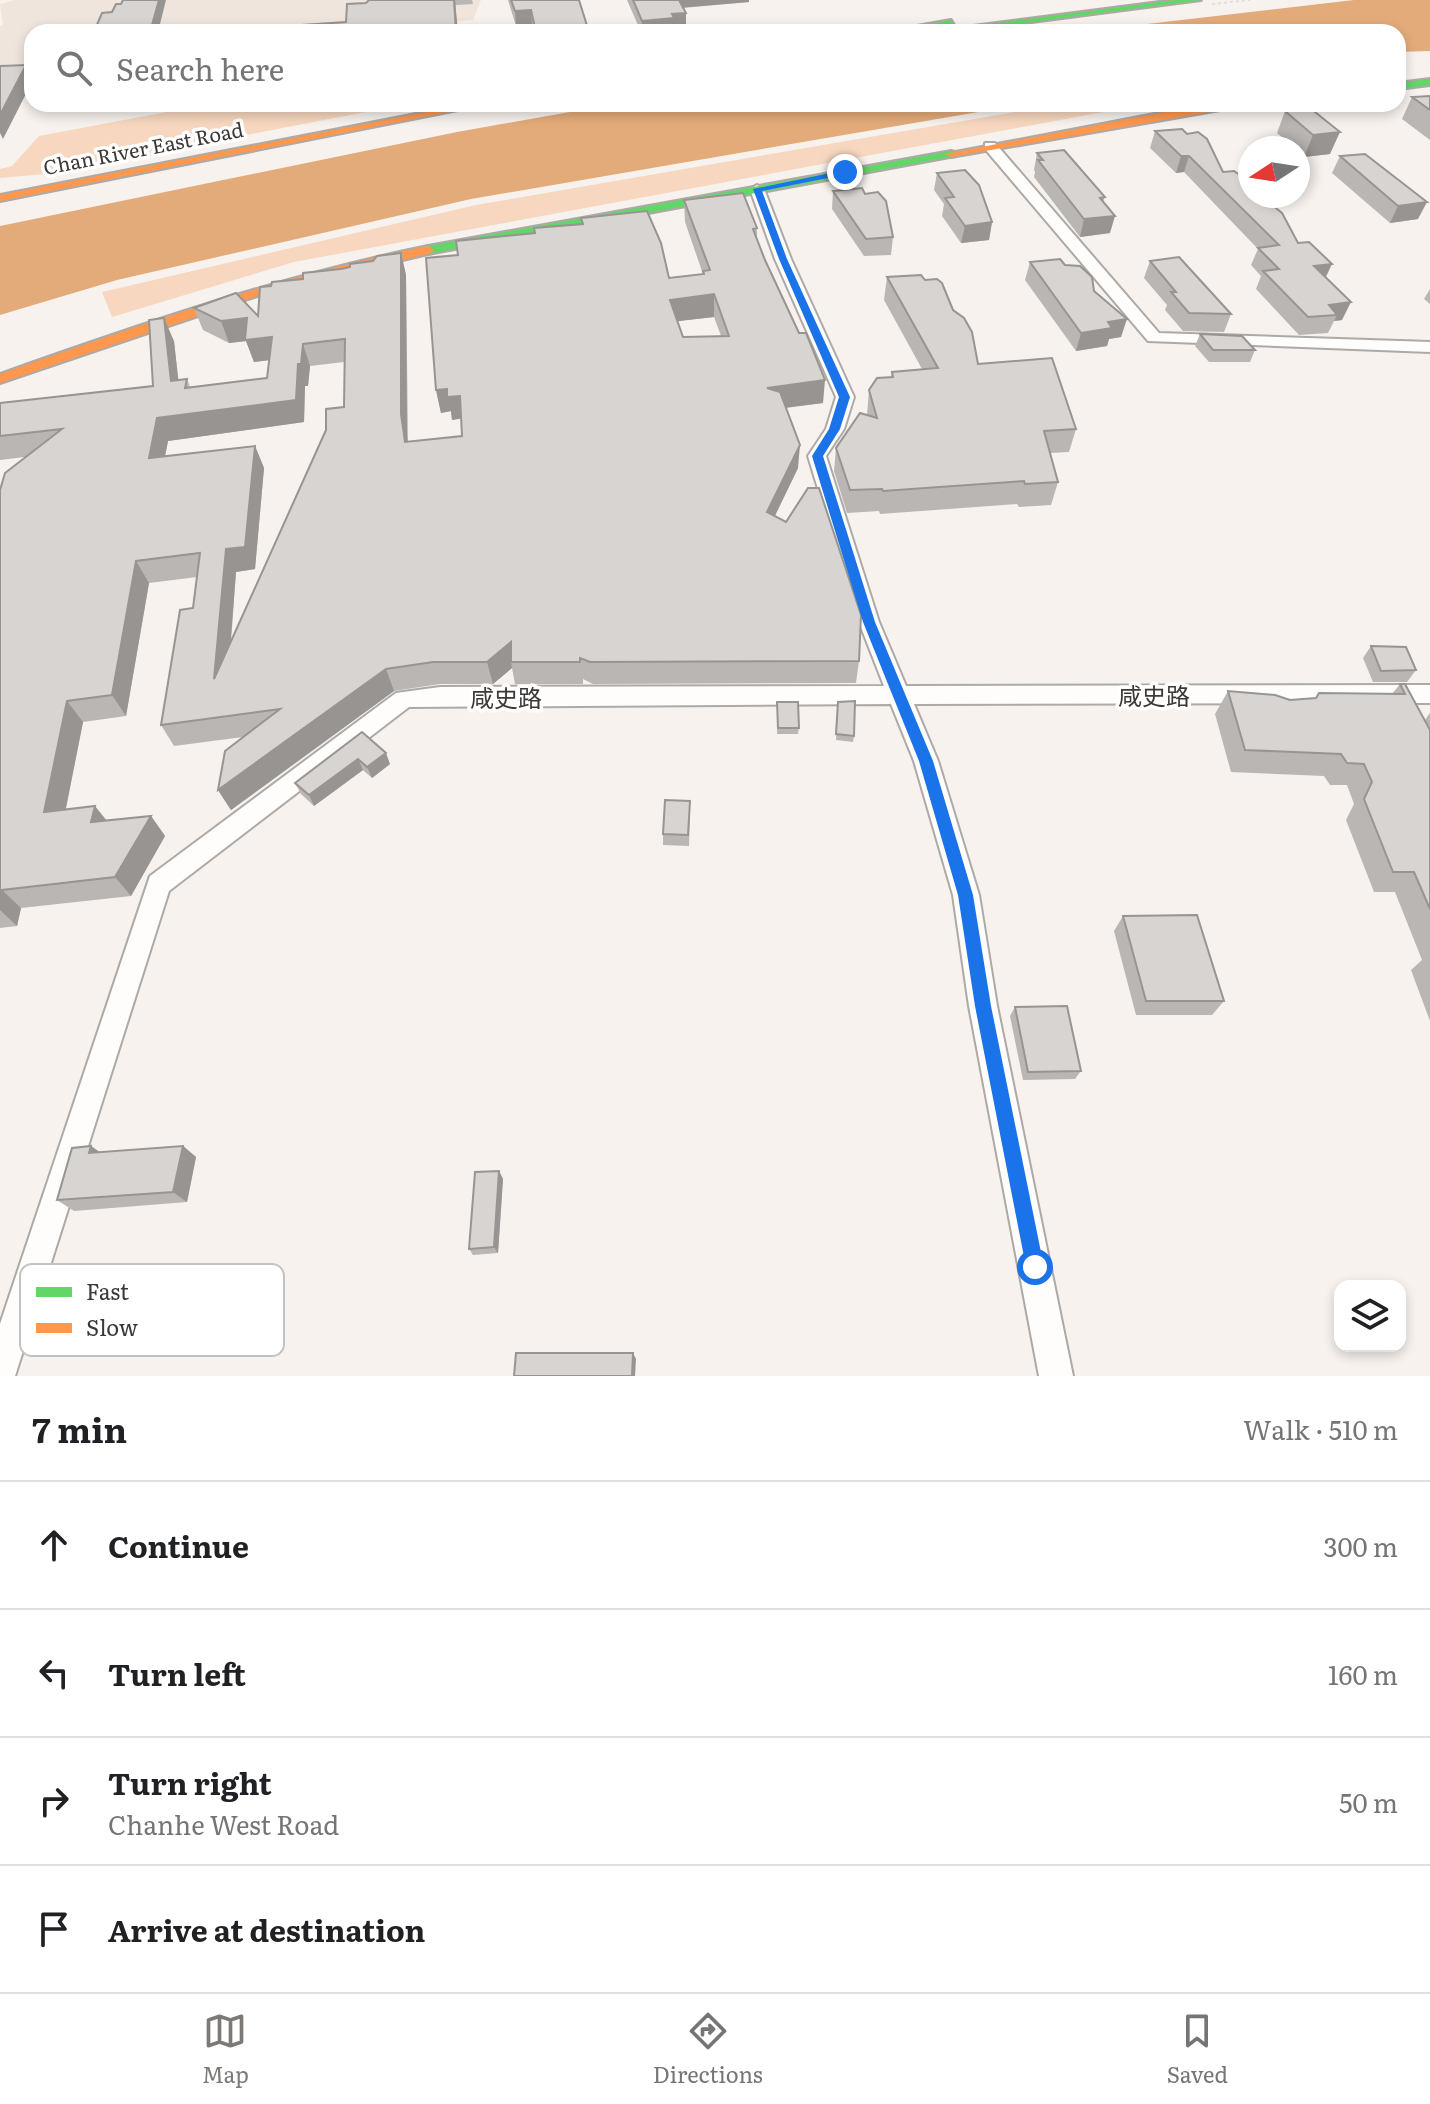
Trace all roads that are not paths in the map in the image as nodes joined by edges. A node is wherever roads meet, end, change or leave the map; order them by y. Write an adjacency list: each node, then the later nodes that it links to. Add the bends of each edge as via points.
1 (1136, 0): 3 (street)
2 (1197, 0): 3 (street)
3 (1097, 5): 4 (street); 5 (street)
4 (950, 24)
5 (980, 24)
6 (1430, 82): 7 (street)
7 (1406, 85)
8 (380, 112): 12 (street, Chan River East Road)
9 (442, 112): 14 (street, Chan River East Road)
10 (1183, 112): 11 (street)
11 (990, 146): 13 (street); 15 (street, via 1154,338)
12 (0, 187)
13 (757, 189): 16 (street, via 365,261 210,303); 19 (street, via 845,397 835,429 817,456 869,622)
14 (0, 198)
15 (1430, 347)
16 (0, 379)
17 (1397, 694): 18 (street, 咸史路); 19 (street, 咸史路); 20 (street)
18 (1430, 694)
19 (900, 695): 21 (street, 咸史路, via 404,699 159,884); 24 (street, via 926,761 966,895)
20 (1410, 720)
21 (35, 1264)
22 (20, 1311): 23 (street, 咸史路)
23 (0, 1373)
24 (1056, 1376)

